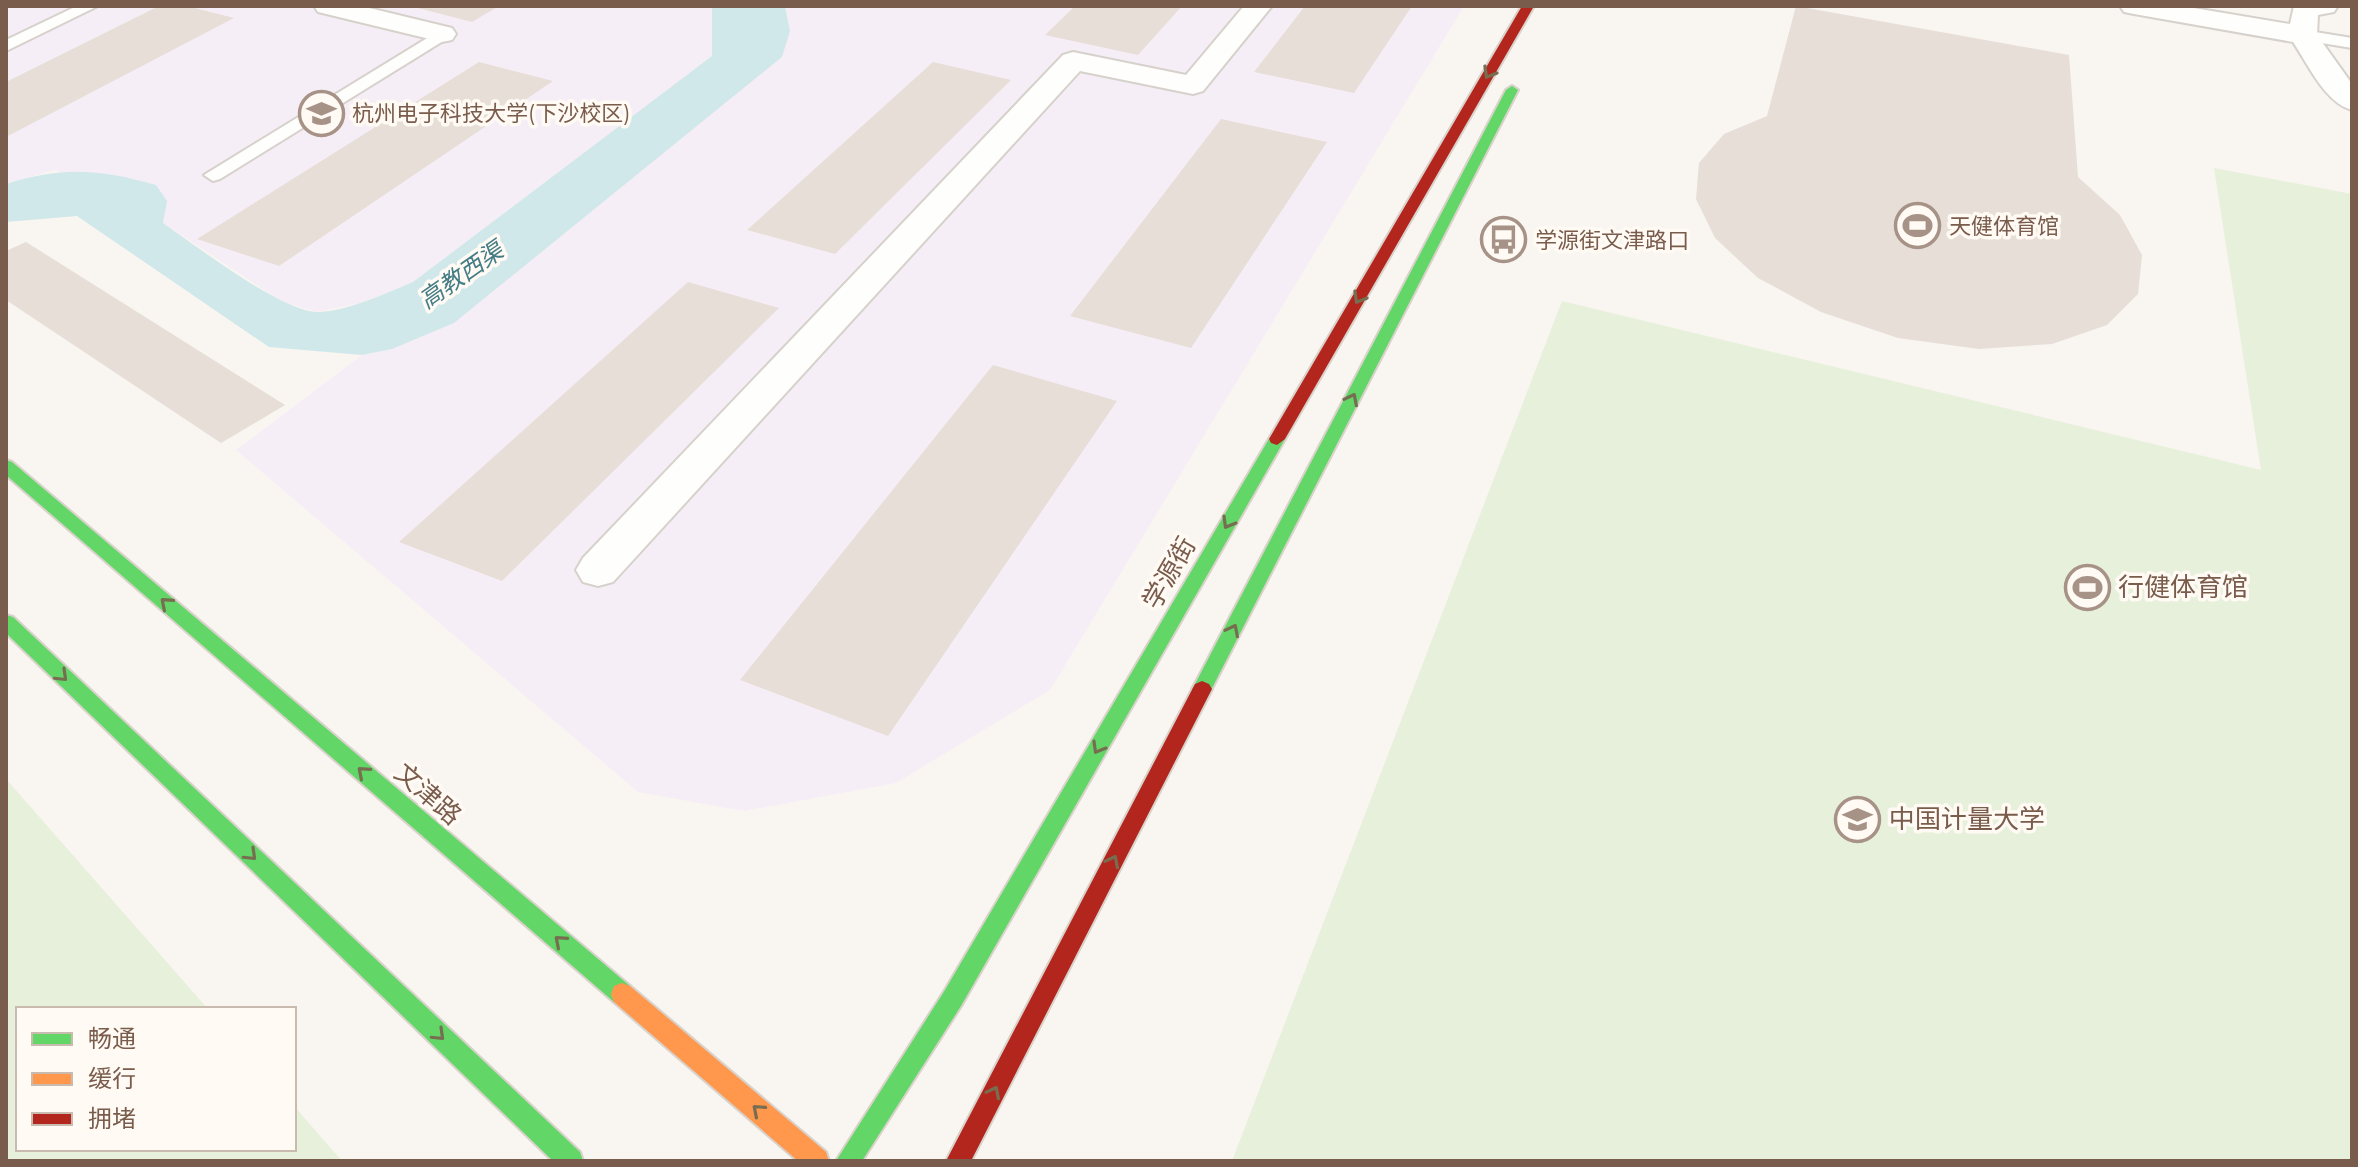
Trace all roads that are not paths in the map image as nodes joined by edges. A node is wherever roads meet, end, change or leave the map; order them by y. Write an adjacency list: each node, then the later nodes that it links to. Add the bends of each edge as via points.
1 (90, 6): 10 (lane)
2 (1258, 6): 15 (street, via 1193,85 1073,61)
3 (1528, 6): 19 (main road, 学源街, one-way to 19, via 953,998)
4 (2134, 6): 8 (street)
5 (2324, 6): 8 (street, via 2305,10)
6 (332, 7): 7 (street)
7 (442, 34): 13 (lane)
8 (2303, 35): 9 (lane); 12 (street)
9 (2352, 43)
10 (6, 46)
11 (1520, 75): 20 (main road, one-way to 11)
12 (2352, 101)
13 (213, 175)
14 (6, 466): 18 (main road, 文津路, one-way to 14)
15 (598, 570)
16 (6, 622): 17 (main road, one-way to 17)
17 (571, 1161)
18 (817, 1161)
19 (848, 1161)
20 (958, 1161)

